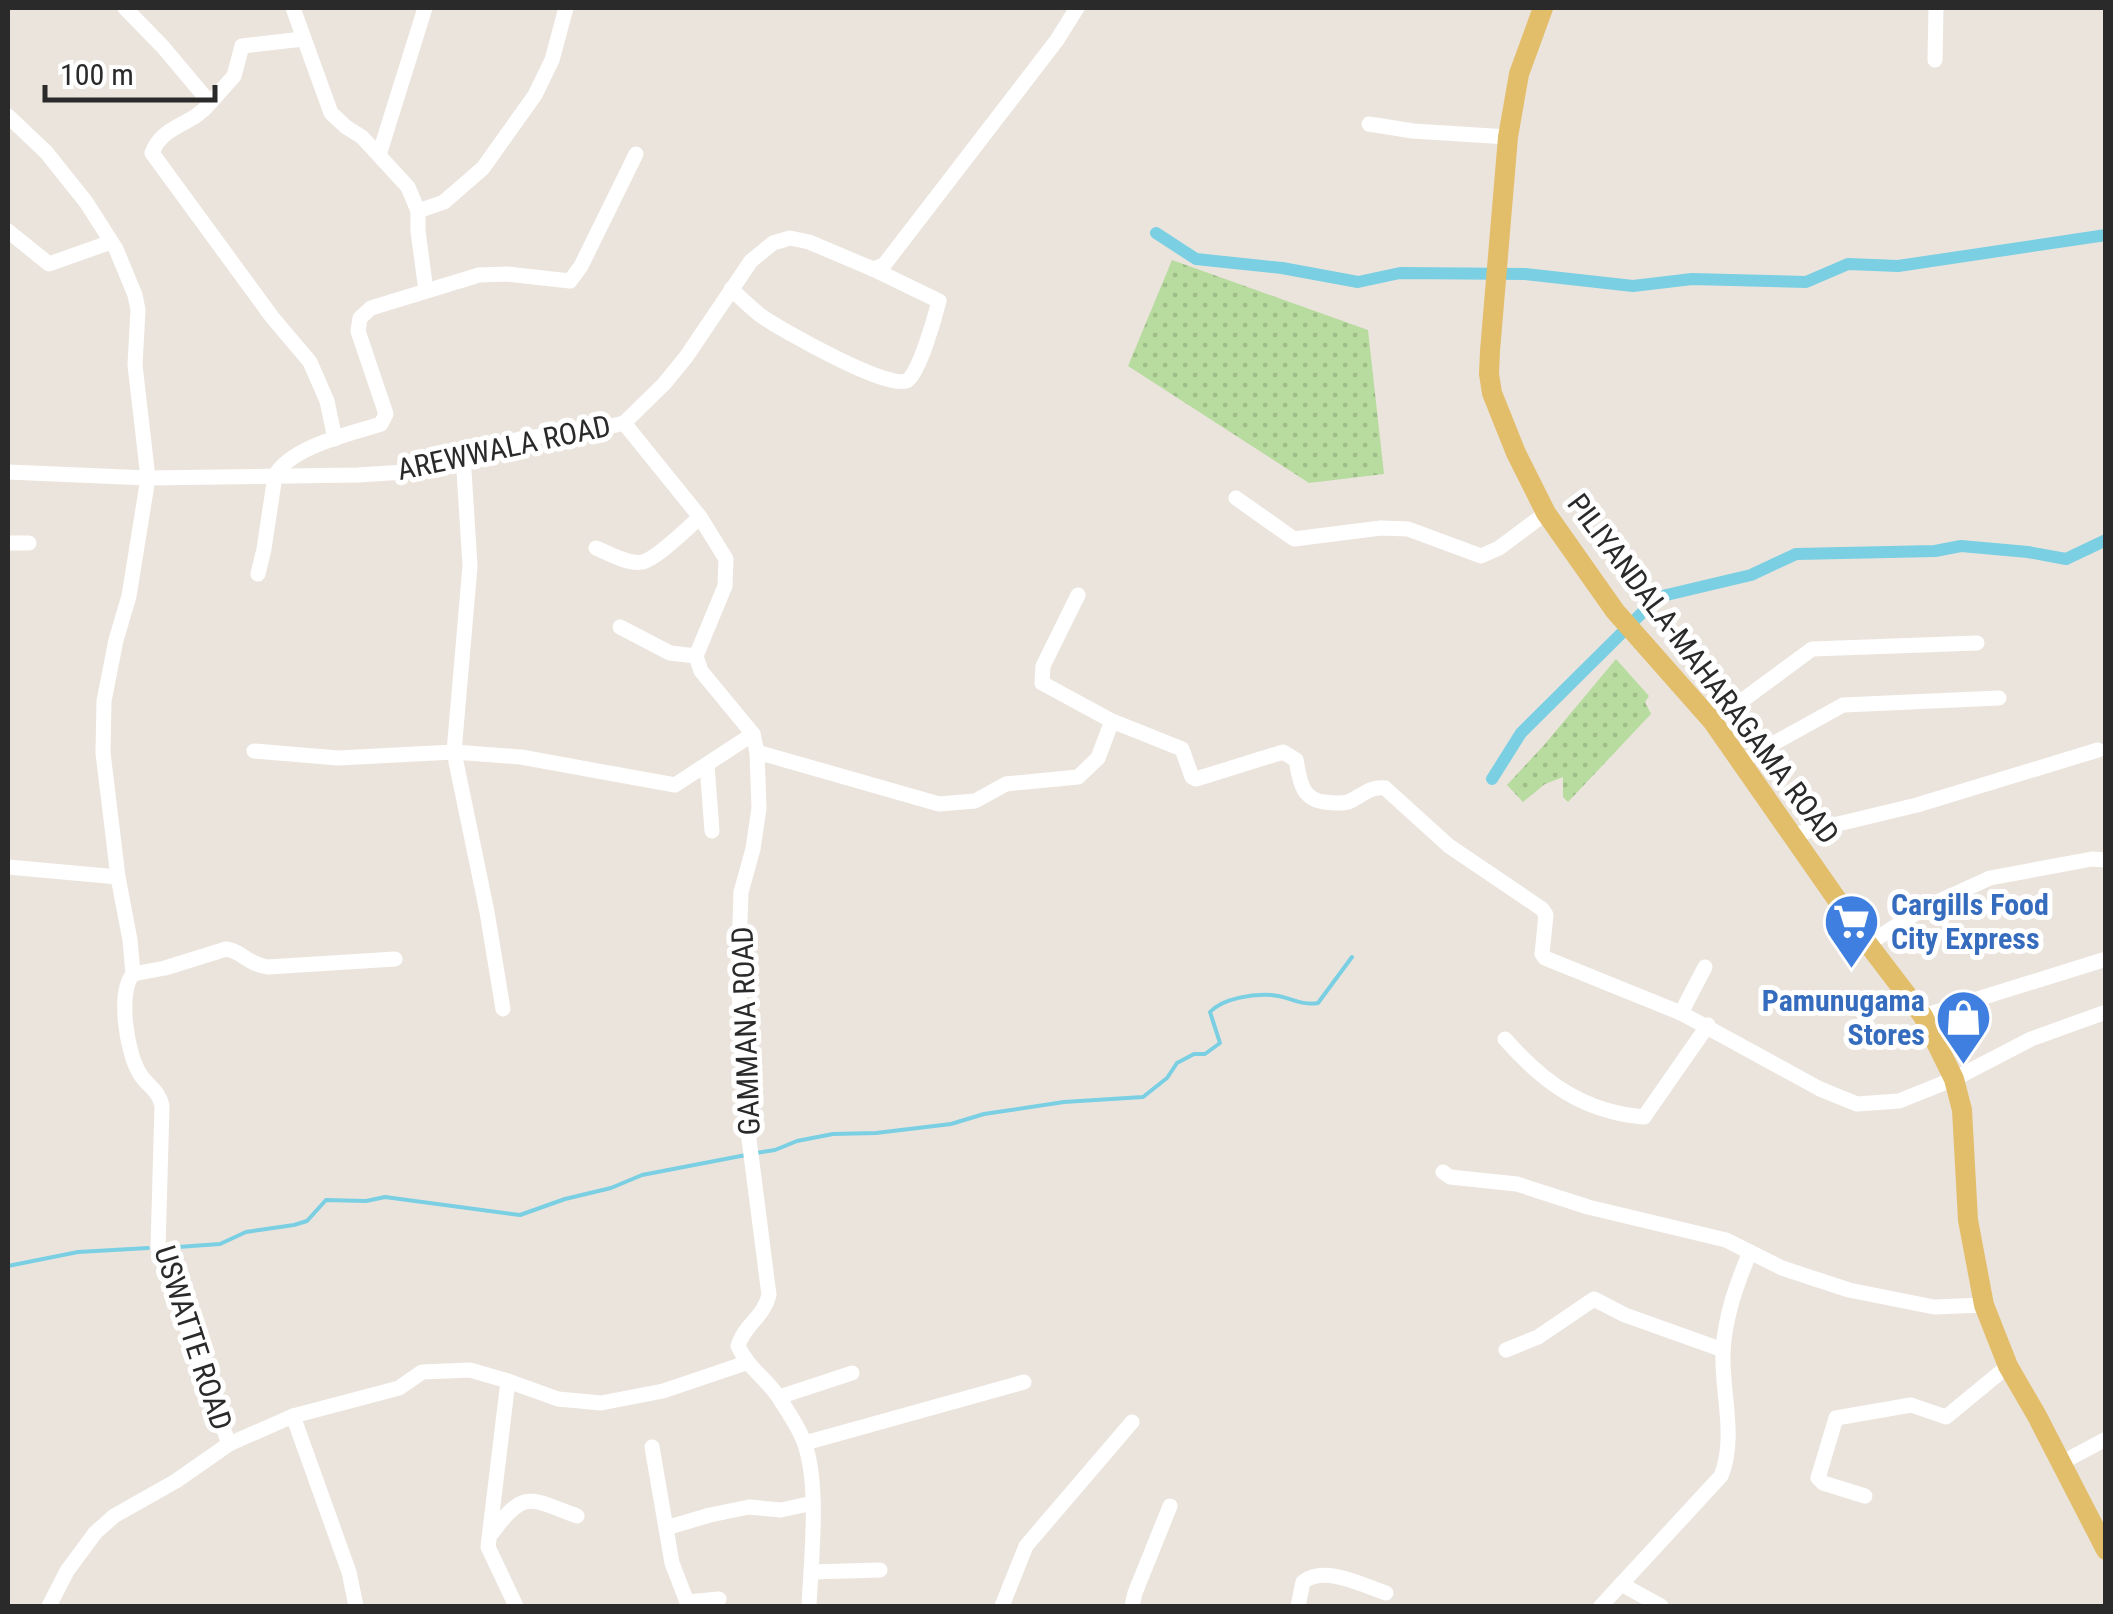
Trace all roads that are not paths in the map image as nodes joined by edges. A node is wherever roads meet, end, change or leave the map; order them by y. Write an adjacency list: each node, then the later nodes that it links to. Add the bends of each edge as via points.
1 (125, 8): 10 (street)
2 (292, 8): 8 (street)
3 (425, 8): 15 (street)
4 (566, 8): 16 (street, via 535,95 483,168 444,202)
5 (1077, 8): 19 (street, via 884,265)
6 (1543, 8): 13 (main road, PILIYANDALA-MAHARAGAMA ROAD, via 1519,74)
7 (1936, 8): 9 (street)
8 (304, 40): 10 (street, via 242,46 234,76); 15 (street, via 331,113)
9 (1935, 60)
10 (210, 103): 23 (street, via 157,139 152,154 310,362)
11 (8, 116): 18 (street, USWATTE ROAD, via 56,165)
12 (1369, 124): 13 (street)
13 (1508, 137): 29 (main road, PILIYANDALA-MAHARAGAMA ROAD, via 1489,374)
14 (636, 154): 21 (street, via 570,282 479,275)
15 (379, 156): 16 (street, via 408,187)
16 (418, 210): 21 (street)
17 (8, 231): 18 (street, via 49,264)
18 (111, 242): 27 (street, USWATTE ROAD, via 138,310 134,365)
19 (873, 269): 20 (street, AREWWALA ROAD, via 790,238 758,254); 20 (street, AREWWALA ROAD, via 939,300 922,355 902,383 829,355)
20 (731, 289): 22 (street, AREWWALA ROAD, via 686,357)
21 (426, 291): 23 (street, via 371,308 360,318 358,332 386,414 380,424)
22 (624, 423): 24 (street, AREWWALA ROAD, via 520,438); 30 (street)
23 (335, 438): 26 (street, via 293,456)
24 (463, 455): 26 (street, AREWWALA ROAD, via 405,472); 45 (street, via 470,566)
25 (8, 472): 27 (street, AREWWALA ROAD)
26 (276, 476): 27 (street, AREWWALA ROAD); 34 (street)
27 (148, 478): 53 (street, USWATTE ROAD, via 130,596 104,701 103,754)
28 (1236, 498): 29 (street, via 1294,539 1408,529 1482,556)
29 (1546, 513): 41 (main road, PILIYANDALA-MAHARAGAMA ROAD, via 1629,626)
30 (700, 517): 33 (street, via 642,562); 38 (street, via 726,559 725,586)
31 (8, 543): 32 (street)
32 (29, 543)
33 (596, 548)
34 (258, 574)
35 (1078, 595): 40 (street, via 1043,666 1042,683)
36 (620, 627): 38 (street, via 670,653)
37 (1976, 642): 41 (street, via 1812,649)
38 (696, 656): 42 (street, GAMMANA ROAD)
39 (2000, 698): 47 (street, via 1843,705)
40 (1112, 721): 46 (street, via 1098,758 1078,777 1006,784 975,801 939,804); 60 (street, via 1182,749 1196,779 1282,752 1296,760 1301,786 1318,802 1344,804 1385,788 1449,846 1542,909 1545,958)
41 (1712, 722): 47 (main road, PILIYANDALA-MAHARAGAMA ROAD)
42 (753, 734): 46 (street, GAMMANA ROAD); 48 (street)
43 (2098, 750): 50 (street)
44 (254, 751): 45 (street, via 338,758)
45 (454, 752): 48 (street, via 675,785); 59 (street)
46 (757, 752): 71 (street, GAMMANA ROAD, via 759,808 742,892 738,980 769,1295 740,1337)
47 (1742, 761): 50 (main road, PILIYANDALA-MAHARAGAMA ROAD)
48 (707, 765): 49 (street)
49 (712, 831)
50 (1792, 836): 54 (main road, PILIYANDALA-MAHARAGAMA ROAD)
51 (2106, 860): 54 (street, via 1990,878 1924,908)
52 (8, 867): 53 (street)
53 (118, 878): 58 (street, USWATTE ROAD)
54 (1868, 944): 62 (main road, PILIYANDALA-MAHARAGAMA ROAD)
55 (394, 959): 58 (street, via 268,967 226,949)
56 (2103, 960): 62 (street)
57 (1705, 966): 60 (street)
58 (133, 974): 81 (street, USWATTE ROAD, via 123,998 131,1054 162,1106 158,1248)
59 (503, 1009)
60 (1681, 1012): 63 (street)
61 (2106, 1012): 65 (street, via 2031,1039)
62 (1923, 1016): 65 (main road, PILIYANDALA-MAHARAGAMA ROAD)
63 (1708, 1026): 64 (street, via 1644,1117 1576,1101); 65 (street, via 1857,1104 1898,1100)
64 (1505, 1039)
65 (1954, 1079): 68 (main road, PILIYANDALA-MAHARAGAMA ROAD)
66 (1443, 1172): 67 (street, via 1516,1184)
67 (1750, 1252): 68 (street, via 1848,1290 1934,1307); 70 (street, via 1734,1289)
68 (1984, 1305): 72 (main road, PILIYANDALA-MAHARAGAMA ROAD)
69 (1506, 1350): 70 (street, via 1594,1299)
70 (1723, 1350): 93 (street, via 1726,1465)
71 (746, 1363): 74 (street, via 663,1391 601,1402 558,1399); 76 (street)
72 (2008, 1366): 83 (main road, PILIYANDALA-MAHARAGAMA ROAD); 84 (street, via 1946,1418 1910,1404 1836,1418 1818,1478)
73 (852, 1374): 76 (street)
74 (508, 1380): 77 (street, via 470,1370 422,1372 399,1388); 89 (street)
75 (1024, 1382): 80 (street)
76 (779, 1397): 80 (street)
77 (293, 1416): 81 (street); 97 (street)
78 (1132, 1422): 100 (street, via 1026,1546)
79 (2106, 1439): 83 (street)
80 (805, 1443): 85 (street)
81 (228, 1444): 96 (street, via 114,1516 67,1571)
82 (652, 1447): 88 (street)
83 (2061, 1463): 90 (main road, PILIYANDALA-MAHARAGAMA ROAD)
84 (1865, 1496)
85 (813, 1504): 88 (street, via 749,1507); 92 (street)
86 (1170, 1506): 101 (street)
87 (577, 1516): 89 (street, via 525,1500)
88 (666, 1528): 95 (street, via 686,1602)
89 (489, 1536): 98 (street)
90 (2102, 1536)
91 (880, 1570): 92 (street)
92 (810, 1572): 99 (street)
93 (1621, 1584): 103 (street); 104 (street)
94 (1386, 1593): 102 (street, via 1335,1576 1310,1576)
95 (719, 1599)
96 (49, 1606)
97 (356, 1606)
98 (516, 1606)
99 (809, 1606)
100 (1002, 1606)
101 (1132, 1606)
102 (1298, 1606)
103 (1601, 1606)
104 (1661, 1606)

